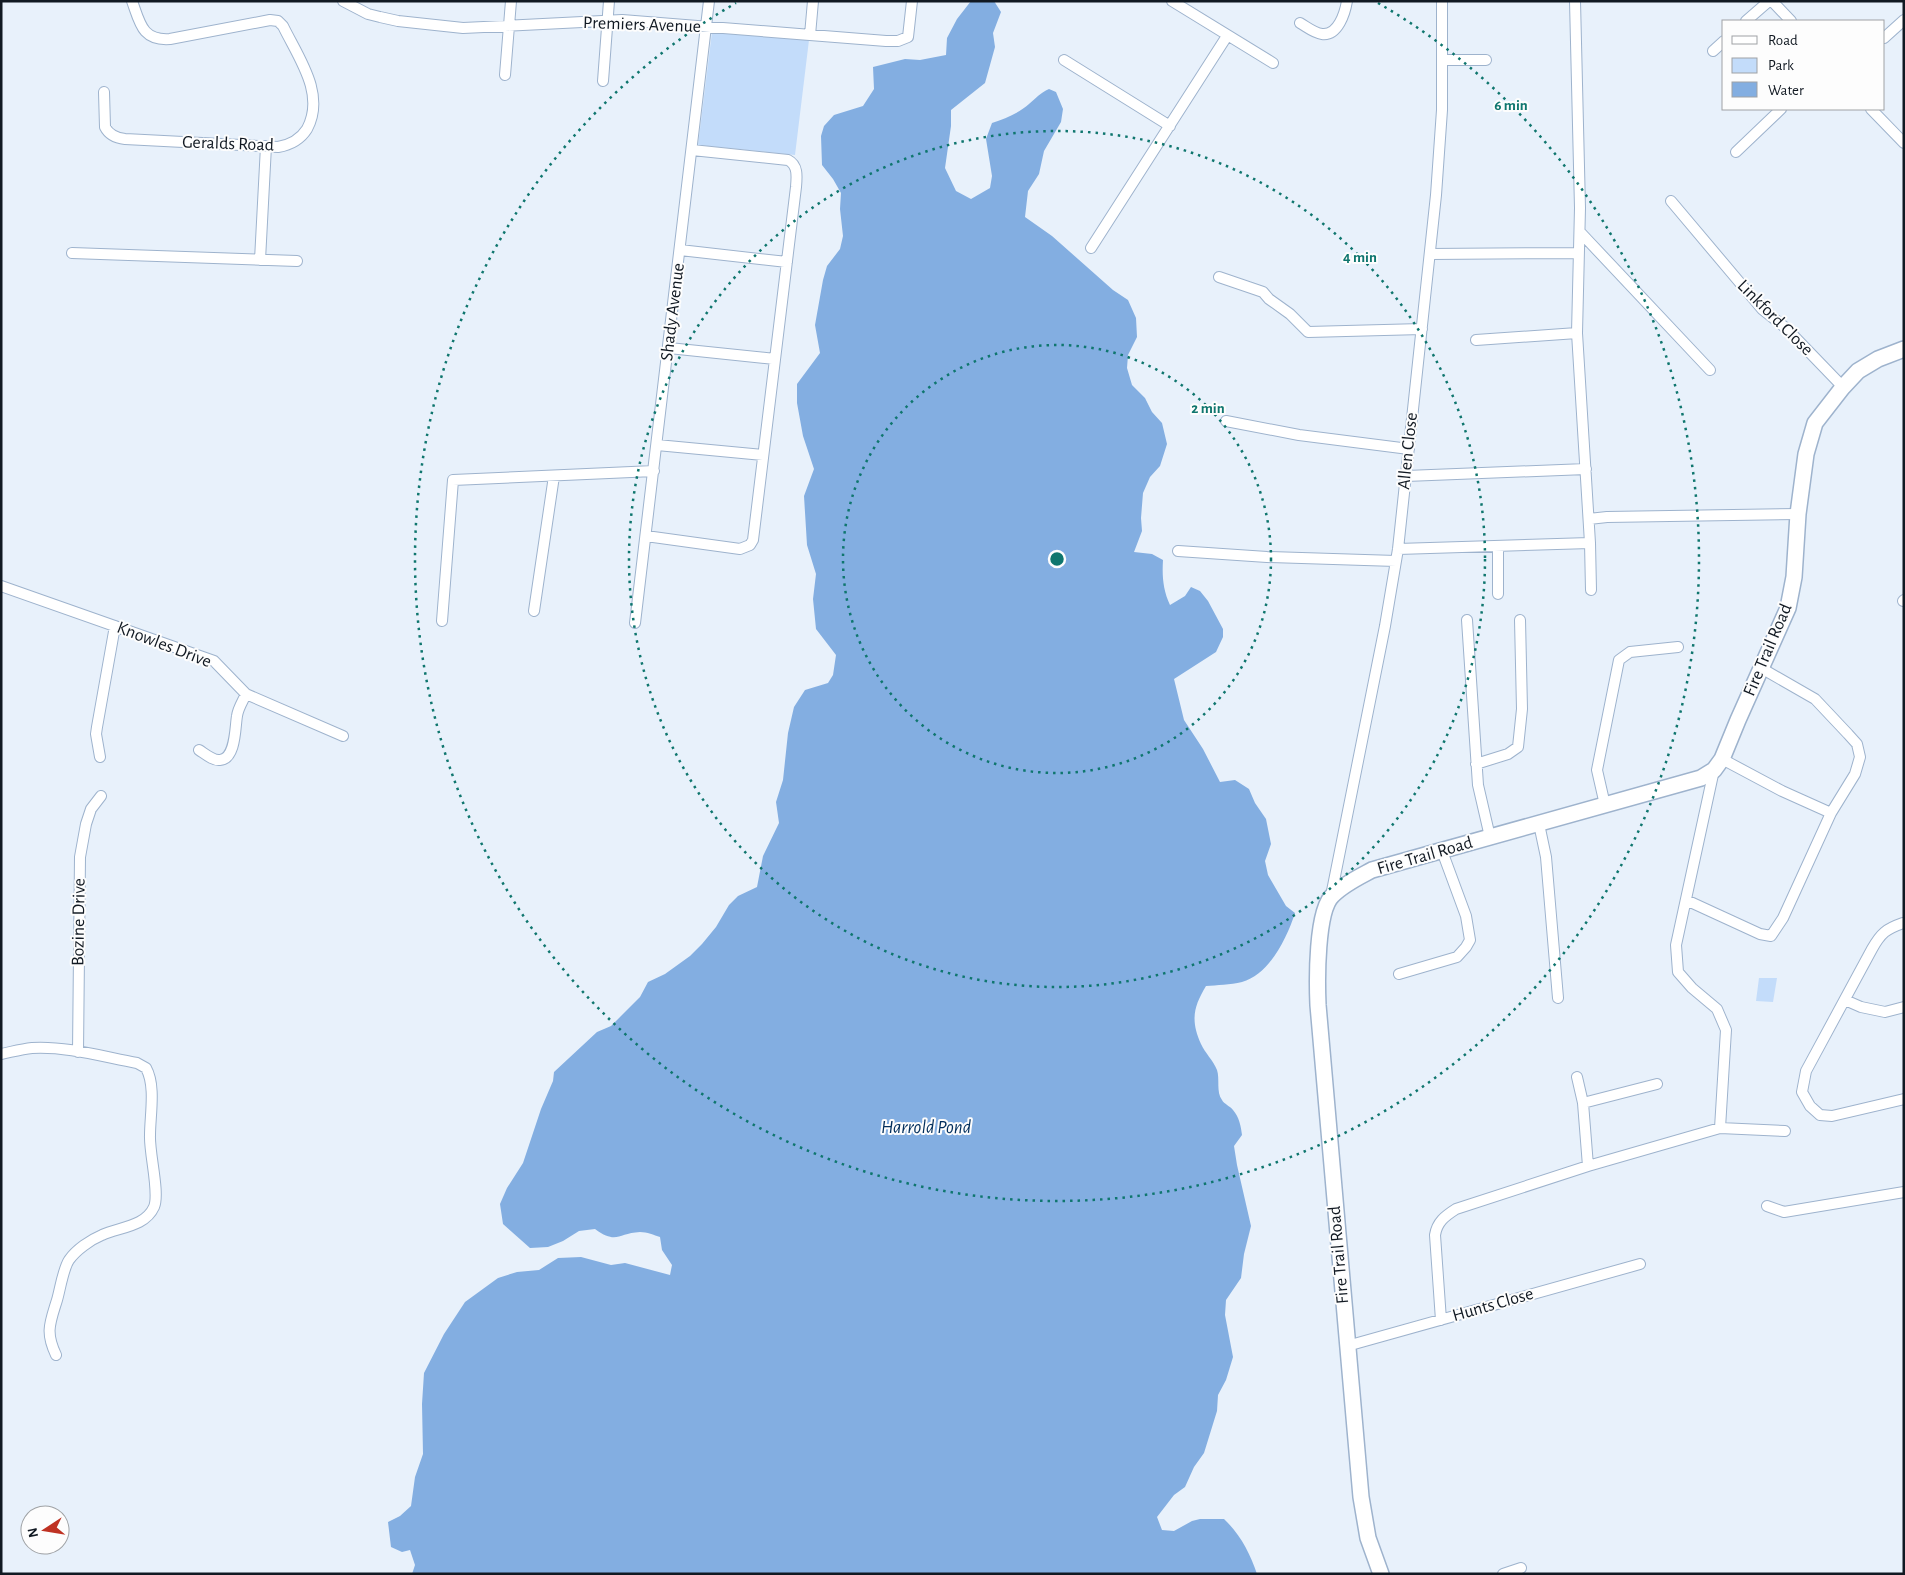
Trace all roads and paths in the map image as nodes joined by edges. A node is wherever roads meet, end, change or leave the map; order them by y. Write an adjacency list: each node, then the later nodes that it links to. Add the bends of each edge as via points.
1 (132, 1): 36 (street, Geralds Road, via 144,30 159,40 270,20 280,23 307,74 314,105 309,125 299,139 286,146)
2 (343, 1): 18 (street, Premiers Avenue, via 368,14 398,21 463,28)
3 (510, 1): 18 (street)
4 (609, 1): 13 (street)
5 (709, 1): 19 (street, Shady Avenue)
6 (813, 1): 20 (street)
7 (912, 1): 20 (street, Premiers Avenue, via 910,34 903,40)
8 (1172, 1): 21 (street)
9 (1347, 1): 17 (street, via 1341,20 1329,33 1320,34)
10 (1442, 1): 26 (street, Allen Close)
11 (1575, 1): 40 (street)
12 (1771, 1): 14 (street); 15 (street)
13 (607, 20): 18 (street, Premiers Avenue); 19 (street, Premiers Avenue); 30 (street)
14 (1747, 20)
15 (1790, 20)
16 (1904, 20): 22 (street)
17 (1300, 24)
18 (508, 27): 29 (street)
19 (707, 27): 20 (street, Premiers Avenue); 37 (street, Shady Avenue)
20 (810, 35)
21 (1227, 36): 28 (street); 34 (street)
22 (1885, 37)
23 (1722, 43): 24 (street)
24 (1713, 51)
25 (1064, 60): 34 (street)
26 (1442, 60): 27 (street); 45 (street, Allen Close, via 1442,110)
27 (1486, 60)
28 (1273, 63)
29 (505, 75)
30 (603, 81)
31 (104, 92): 36 (street, Geralds Road, via 105,128 118,138)
32 (1780, 110): 38 (street)
33 (1872, 110): 35 (street)
34 (1170, 126): 41 (street)
35 (1904, 144)
36 (266, 146): 46 (street)
37 (692, 150): 42 (street, Shady Avenue); 48 (street, via 793,163 796,186)
38 (1736, 152)
39 (1671, 201): 57 (street, Linkford Close, via 1762,309 1787,329)
40 (1580, 232): 43 (street); 56 (street)
41 (1091, 248)
42 (680, 250): 48 (street); 53 (street, Shady Avenue)
43 (1578, 252): 45 (street); 51 (street)
44 (72, 253): 46 (street)
45 (1430, 254): 50 (street, Allen Close)
46 (260, 260): 47 (street)
47 (297, 261)
48 (787, 262): 55 (street)
49 (1219, 276): 50 (street, via 1263,292 1308,332)
50 (1422, 329): 60 (street, Allen Close)
51 (1577, 334): 52 (street); 62 (street)
52 (1476, 340)
53 (669, 348): 55 (street); 59 (street, Shady Avenue)
54 (1904, 349): 57 (street, Fire Trail Road, via 1871,362)
55 (775, 359): 61 (street)
56 (1710, 370)
57 (1843, 387): 66 (street, Fire Trail Road, via 1811,432)
58 (1226, 421): 60 (street, via 1299,436)
59 (657, 445): 61 (street); 63 (street, Shady Avenue)
60 (1408, 449): 65 (street, Allen Close)
61 (763, 455): 68 (street, via 750,545 740,549)
62 (1586, 469): 65 (street); 67 (street)
63 (654, 471): 64 (street); 68 (street, Shady Avenue)
64 (554, 476): 77 (street); 80 (street, via 452,480)
65 (1406, 476): 71 (street, Allen Close)
66 (1798, 514): 67 (street); 84 (street, Fire Trail Road, via 1792,593)
67 (1589, 519): 69 (street)
68 (646, 536): 81 (street, Shady Avenue)
69 (1590, 542): 70 (street); 75 (street)
70 (1498, 547): 71 (street); 76 (street)
71 (1398, 549): 73 (street, Allen Close)
72 (1178, 551): 73 (street)
73 (1396, 561): 97 (street, Allen Close)
74 (1, 586): 82 (street, Knowles Drive)
75 (1591, 590)
76 (1498, 594)
77 (534, 611)
78 (1467, 620): 89 (street)
79 (1520, 620): 89 (street, via 1522,709 1518,747 1508,754)
80 (442, 621)
81 (636, 622)
82 (115, 626): 85 (street, Knowles Drive, via 214,661); 88 (street, via 96,727)
83 (1678, 647): 92 (street, via 1630,652 1619,660 1597,770)
84 (1761, 668): 90 (street, Fire Trail Road); 93 (street, via 1815,699 1857,744 1860,757 1855,774)
85 (246, 694): 86 (street, Knowles Drive); 87 (street, via 237,714 233,745 226,758 216,760)
86 (343, 736)
87 (199, 750)
88 (100, 757)
89 (1476, 764): 95 (street)
90 (1718, 765): 92 (street, Fire Trail Road, via 1701,778); 93 (street); 98 (street)
91 (101, 796): 104 (street, Bozine Drive, via 91,809 80,857)
92 (1605, 805): 94 (street, Fire Trail Road)
93 (1831, 813): 98 (street, via 1783,918 1771,936)
94 (1539, 824): 95 (street, Fire Trail Road); 101 (street, via 1546,857)
95 (1490, 837): 96 (street, Fire Trail Road)
96 (1442, 851): 97 (street, Fire Trail Road, via 1372,870); 100 (street, via 1466,916 1470,940 1457,957)
97 (1331, 896): 117 (street, Fire Trail Road, via 1324,913 1317,966 1318,1005)
98 (1686, 900): 110 (street, via 1676,945 1678,972 1717,1009 1726,1030)
99 (1903, 923): 102 (street, via 1880,935)
100 (1400, 974)
101 (1558, 998)
102 (1844, 1000): 103 (street, via 1884,1012); 108 (street, via 1806,1071 1802,1092 1810,1106 1820,1115 1832,1116)
103 (1904, 1007)
104 (78, 1052): 105 (street, via 34,1048); 118 (street, via 138,1063 148,1071 156,1200 145,1217 132,1226 102,1235 83,1246 68,1261 49,1322 50,1343)
105 (1, 1054)
106 (1577, 1077): 109 (street)
107 (1657, 1084): 109 (street)
108 (1904, 1099)
109 (1583, 1104): 112 (street)
110 (1720, 1128): 111 (street); 112 (street)
111 (1785, 1131)
112 (1588, 1166): 116 (street, via 1456,1209 1445,1216 1436,1226 1435,1235)
113 (1904, 1192): 114 (street, via 1784,1212)
114 (1767, 1206)
115 (1640, 1264): 116 (street, Hunts Close)
116 (1441, 1320): 117 (street, Hunts Close)
117 (1347, 1346): 120 (street, Fire Trail Road, via 1364,1518)
118 (56, 1355)
119 (1521, 1568): 121 (street)
120 (1381, 1574)
121 (1504, 1574)

